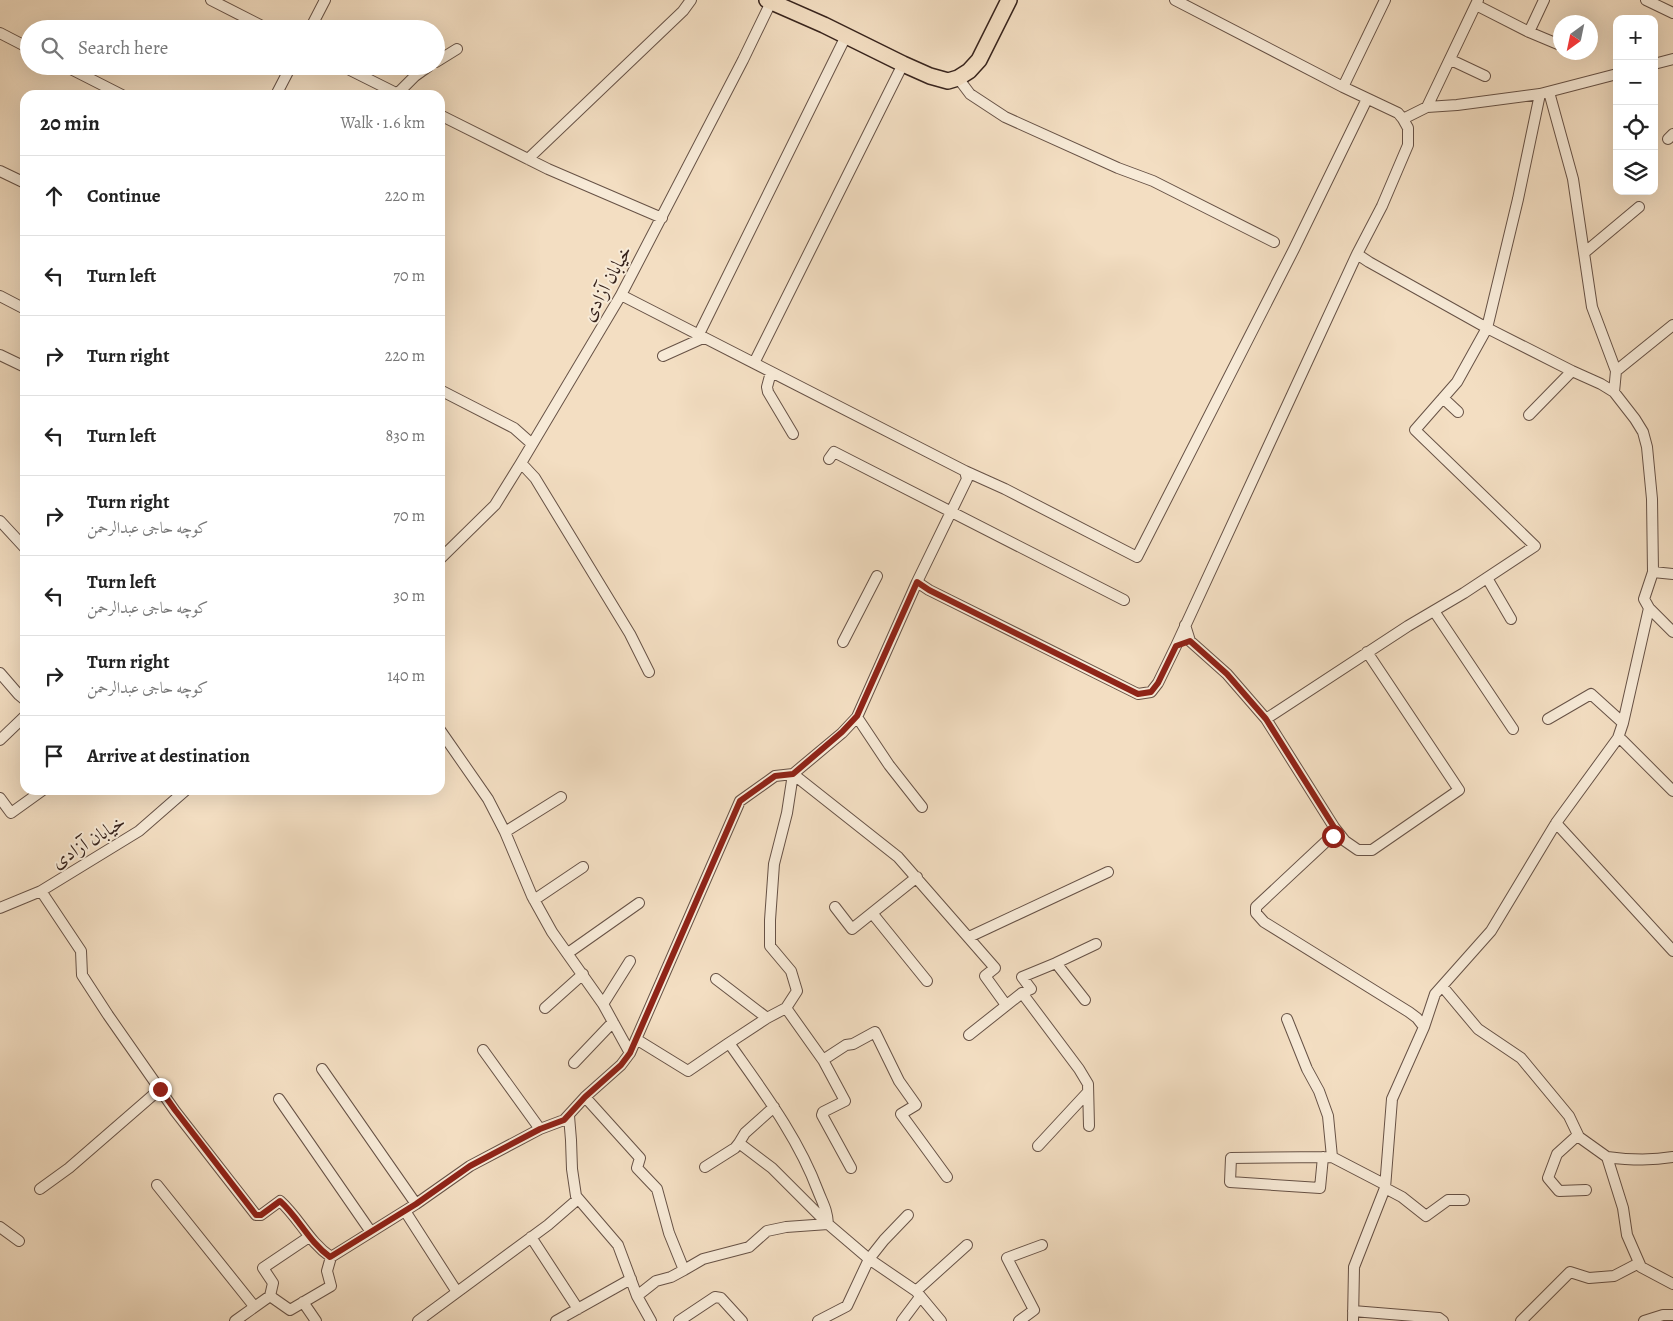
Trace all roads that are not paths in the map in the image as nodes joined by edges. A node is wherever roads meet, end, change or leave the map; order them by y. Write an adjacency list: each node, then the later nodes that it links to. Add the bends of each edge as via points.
1 (211, 0): 12 (street)
2 (326, 0): 13 (street)
3 (691, 0): 42 (street)
4 (1008, 0): 31 (highway, via 979,60 969,72)
5 (1175, 0): 32 (street)
6 (1385, 0): 32 (street)
7 (1544, 0): 14 (street)
8 (1646, 0): 11 (street)
9 (770, 1): 16 (highway); 46 (street, خیابان آزادی)
10 (1477, 3): 14 (street); 22 (street)
11 (1673, 13)
12 (250, 20)
13 (315, 20)
14 (1529, 32): 17 (street)
15 (0, 33): 18 (street)
16 (846, 36): 24 (highway); 55 (street)
17 (1553, 42)
18 (20, 43)
19 (457, 48): 20 (street)
20 (445, 56)
21 (1673, 59): 23 (street)
22 (1451, 60): 30 (street); 39 (street)
23 (1658, 63)
24 (903, 64): 31 (highway, via 948,81); 58 (street)
25 (83, 75): 33 (street)
26 (286, 75): 34 (street)
27 (360, 75): 35 (street)
28 (416, 75): 36 (street)
29 (1613, 75): 37 (street)
30 (1484, 76)
31 (958, 78): 47 (street, via 970,94 1005,117 1153,181)
32 (1342, 87): 38 (street)
33 (112, 90)
34 (279, 90)
35 (391, 90)
36 (403, 90)
37 (1544, 93): 39 (street); 48 (street, via 1573,179); 54 (street)
38 (1367, 99): 41 (street); 72 (street, via 1137,557)
39 (1427, 107): 41 (street)
40 (445, 118): 42 (street)
41 (1403, 119): 49 (street, via 1408,128 1408,144 1382,206)
42 (528, 159): 46 (street)
43 (0, 171): 44 (street)
44 (20, 181)
45 (1639, 207): 48 (street)
46 (662, 218): 51 (street, خیابان آزادی)
47 (1274, 242)
48 (1584, 253): 60 (street, via 1592,308)
49 (1356, 254): 54 (street); 86 (street)
50 (0, 296): 52 (street)
51 (621, 296): 55 (street); 69 (street, خیابان آزادی)
52 (20, 306)
53 (1673, 325): 60 (street)
54 (1488, 328): 62 (street); 65 (street, via 1457,382)
55 (700, 337): 57 (street); 58 (street)
56 (0, 355): 59 (street)
57 (663, 356)
58 (754, 363): 61 (street)
59 (20, 365)
60 (1616, 370): 63 (street)
61 (771, 372): 68 (street, via 768,392); 72 (street)
62 (1572, 372): 63 (street); 67 (street)
63 (1614, 392): 77 (street, via 1635,419 1647,447 1652,499)
64 (445, 393): 69 (street, via 514,428)
65 (1443, 398): 66 (street); 80 (street, via 1416,430 1535,546)
66 (1458, 412)
67 (1530, 415)
68 (793, 434)
69 (532, 444): 71 (street, خیابان آزادی)
70 (829, 458): 73 (street, via 834,452)
71 (521, 463): 76 (street, خیابان آزادی, via 495,505); 92 (street, via 535,478 630,634)
72 (965, 471): 73 (street, via 968,480)
73 (950, 511): 81 (street); 82 (street)
74 (0, 522): 75 (street)
75 (20, 543)
76 (445, 554)
77 (1653, 572): 78 (street); 83 (street, via 1644,599)
78 (1673, 574)
79 (877, 576): 89 (street)
80 (1487, 578): 84 (street); 85 (street)
81 (917, 582): 90 (street, via 1138,694 1151,692); 95 (street)
82 (1124, 600)
83 (1649, 608): 87 (street); 99 (street)
84 (1434, 611): 91 (street); 100 (street)
85 (1510, 619)
86 (1185, 626): 88 (street); 90 (street)
87 (1673, 632)
88 (1190, 641): 90 (street); 96 (street, via 1227,674)
89 (843, 642)
90 (1176, 646)
91 (1368, 652): 96 (street); 112 (street, via 1459,790 1372,850 1358,850)
92 (649, 672)
93 (0, 673): 94 (street)
94 (20, 696)
95 (857, 716): 104 (street); 110 (street, via 889,766)
96 (1266, 719): 112 (street)
97 (1548, 719): 99 (street, via 1591,694)
98 (20, 721): 103 (street)
99 (1624, 723): 102 (street)
100 (1513, 729)
101 (445, 737): 113 (street, via 488,799)
102 (1618, 738): 105 (street); 111 (street)
103 (0, 740)
104 (793, 774): 116 (street, via 898,857); 139 (street, via 774,864 770,920 770,946 791,971 797,991); 146 (street, via 775,776 740,801)
105 (1673, 791)
106 (36, 795): 109 (street, via 11,813)
107 (180, 795): 117 (street, خیابان آزادی, via 139,831)
108 (561, 797): 113 (street)
109 (0, 798)
110 (922, 807)
111 (1556, 823): 125 (street); 132 (street, via 1491,931)
112 (1334, 827): 140 (street, via 1333,836 1256,907 1256,913 1264,922)
113 (505, 832): 118 (street)
114 (583, 867): 118 (street)
115 (1108, 872): 123 (street)
116 (916, 878): 122 (street); 123 (street)
117 (41, 891): 121 (street, خیابان آزادی); 153 (street, via 81,951 82,976)
118 (534, 900): 126 (street)
119 (639, 903): 126 (street)
120 (835, 907): 122 (street, via 852,929)
121 (0, 908)
122 (872, 913): 131 (street)
123 (969, 937): 137 (street, via 995,968 985,976)
124 (1096, 944): 128 (street)
125 (1673, 951)
126 (568, 953): 129 (street)
127 (630, 961): 136 (street)
128 (1056, 964): 133 (street, via 1022,977 1031,989); 134 (street)
129 (583, 974): 136 (street); 138 (street)
130 (716, 979): 141 (street)
131 (927, 981)
132 (1442, 986): 135 (street); 161 (street, via 1478,1029 1521,1058 1569,1116)
133 (1022, 993): 137 (street); 154 (street, via 1079,1069 1088,1084)
134 (1085, 1000)
135 (1432, 1003): 140 (street, via 1417,1013); 144 (street)
136 (603, 1004): 143 (street)
137 (1006, 1005): 145 (street)
138 (545, 1008)
139 (786, 1008): 141 (street); 150 (street)
140 (1409, 1012): 144 (street)
141 (766, 1018): 147 (street)
142 (1287, 1019): 164 (street, via 1328,1116)
143 (613, 1022): 149 (street); 151 (street)
144 (1424, 1027): 171 (street, via 1392,1099)
145 (969, 1035)
146 (636, 1039): 147 (street, via 688,1071); 149 (street)
147 (729, 1043): 157 (street)
148 (483, 1050): 160 (street)
149 (630, 1053): 155 (street)
150 (823, 1060): 168 (street, via 845,1101 822,1115); 169 (street, via 846,1045 876,1032 898,1081 916,1105 901,1114)
151 (574, 1063)
152 (322, 1069): 176 (street)
153 (160, 1089): 172 (street); 182 (street, via 256,1215 261,1215 280,1201)
154 (1088, 1092): 159 (street); 163 (street)
155 (585, 1097): 158 (street); 190 (street, via 640,1158 637,1168 657,1188)
156 (279, 1099): 181 (street)
157 (774, 1107): 162 (street, via 745,1133); 179 (street, via 809,1166 827,1210)
158 (569, 1116): 160 (street); 174 (street, via 572,1169)
159 (1089, 1126)
160 (540, 1129): 176 (street, via 470,1166)
161 (1578, 1135): 165 (street); 173 (street, via 1557,1154 1548,1178 1559,1191)
162 (739, 1143): 167 (street); 179 (street, via 772,1168)
163 (1038, 1146)
164 (1328, 1157): 164 (street, via 1231,1158 1230,1182 1320,1188); 171 (street)
165 (1607, 1157): 166 (street, via 1658,1160); 189 (street, via 1624,1208 1627,1235)
166 (1673, 1157)
167 (705, 1167)
168 (851, 1168)
169 (947, 1177)
170 (157, 1185): 198 (street)
171 (1385, 1186): 175 (street, via 1426,1216 1448,1200); 201 (street, via 1354,1267)
172 (40, 1189)
173 (1586, 1190)
174 (578, 1198): 183 (street); 191 (street, via 618,1245)
175 (1464, 1200)
176 (416, 1204): 177 (street)
177 (405, 1211): 181 (street); 193 (street)
178 (908, 1215): 188 (street)
179 (828, 1224): 188 (street); 190 (street, via 786,1226 767,1231 749,1247 703,1259)
180 (0, 1226): 184 (street)
181 (371, 1232): 187 (street)
182 (309, 1237): 187 (street); 195 (street, via 263,1268 273,1283)
183 (531, 1237): 193 (street); 199 (street)
184 (19, 1241)
185 (1042, 1245): 212 (street, via 1007,1258 1034,1310)
186 (967, 1246): 194 (street)
187 (330, 1257): 197 (street, via 327,1271 332,1286)
188 (869, 1259): 194 (street); 209 (street, via 847,1306)
189 (1639, 1263): 192 (street); 214 (street, via 1614,1276 1589,1278 1570,1272)
190 (684, 1270): 196 (street, via 656,1281)
191 (631, 1279): 196 (street); 199 (street)
192 (1673, 1284)
193 (457, 1292): 204 (street)
194 (918, 1294): 210 (street); 211 (street)
195 (270, 1296): 197 (street, via 290,1310); 198 (street)
196 (637, 1296): 206 (street)
197 (303, 1302): 203 (street)
198 (254, 1306): 202 (street)
199 (578, 1309): 205 (street)
200 (1673, 1315): 215 (street)
201 (1353, 1316): 213 (street, via 1439,1318)
202 (237, 1320)
203 (316, 1321)
204 (418, 1321)
205 (556, 1321)
206 (652, 1321)
207 (679, 1321): 208 (street, via 715,1297 722,1298)
208 (742, 1321)
209 (818, 1321)
210 (902, 1321)
211 (941, 1321)
212 (1019, 1321)
213 (1444, 1321)
214 (1522, 1321)
215 (1644, 1321)

